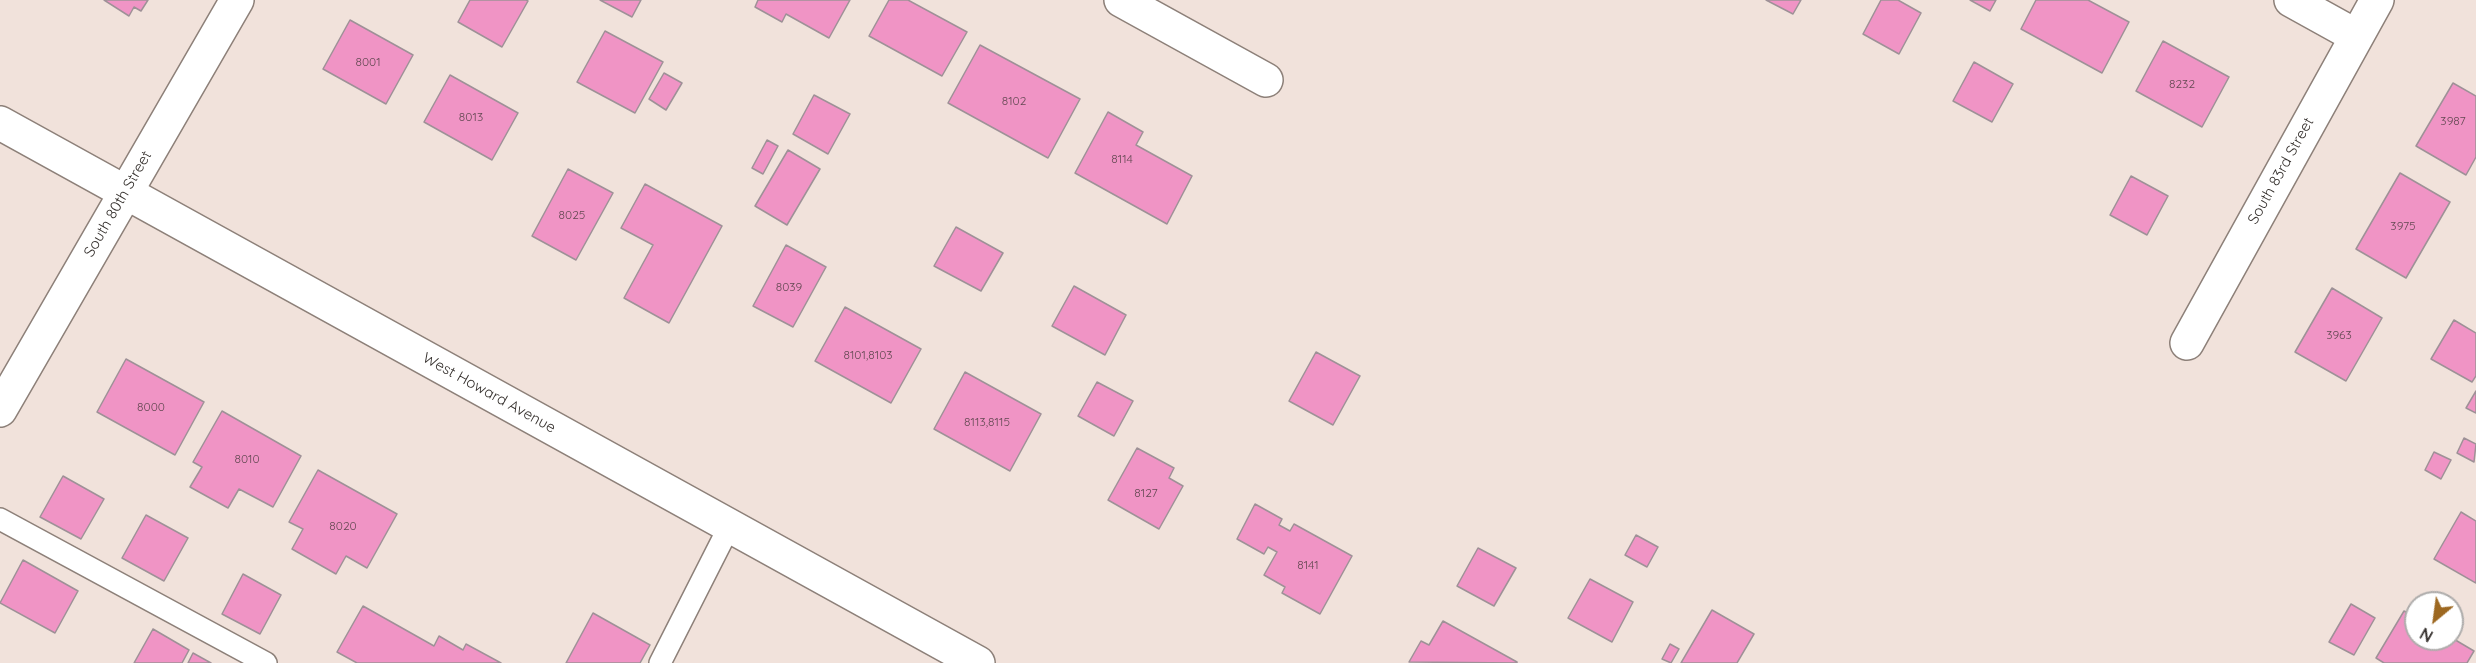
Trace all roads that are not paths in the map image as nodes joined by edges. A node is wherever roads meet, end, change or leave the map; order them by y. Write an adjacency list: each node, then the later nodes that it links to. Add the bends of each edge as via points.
1 (237, 0): 8 (street, South 80th Street)
2 (1121, 0): 6 (street)
3 (2291, 0): 5 (street)
4 (2377, 0): 5 (street, South 83rd Street)
5 (2356, 36): 9 (street, South 83rd Street)
6 (1266, 80)
7 (0, 123): 8 (street, West Howard Avenue)
8 (125, 192): 10 (street, South 80th Street); 12 (street, West Howard Avenue)
9 (2187, 343)
10 (0, 410)
11 (0, 519): 13 (lane)
12 (730, 525): 14 (lane); 15 (street, West Howard Avenue)
13 (267, 663)
14 (660, 663)
15 (978, 663)

